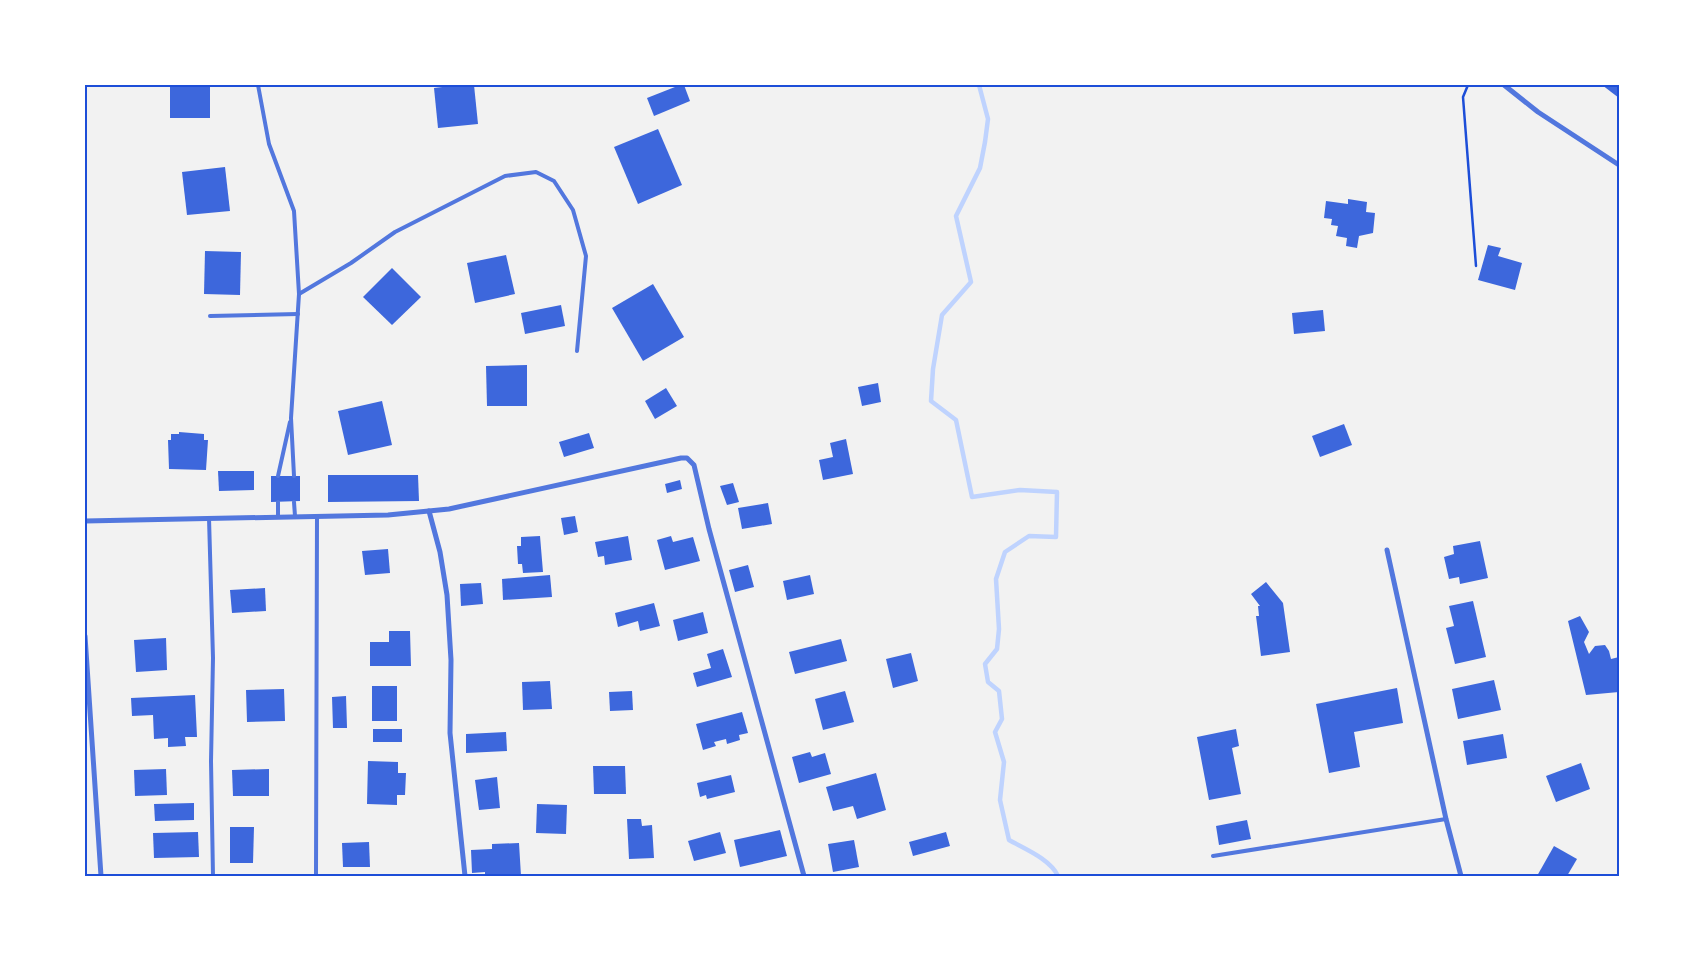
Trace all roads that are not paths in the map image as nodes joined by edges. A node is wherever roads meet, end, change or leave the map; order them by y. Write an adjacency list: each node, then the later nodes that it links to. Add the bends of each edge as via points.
1 (258, 85): 4 (lane, via 269,144 294,211)
2 (1504, 85): 3 (street, via 1538,112)
3 (1619, 165)
4 (299, 294): 5 (lane); 7 (lane, via 395,232 505,176 536,172 554,181 573,210 586,256)
5 (298, 314): 6 (lane); 8 (lane)
6 (210, 316)
7 (577, 351)
8 (292, 418): 9 (lane); 10 (lane)
9 (278, 476)
10 (294, 476)
11 (278, 502): 16 (lane)
12 (294, 502): 14 (lane)
13 (429, 511): 15 (street); 26 (street, via 447,595 451,660 450,733); 27 (street, via 681,458 691,460)
14 (295, 516): 15 (street); 16 (street)
15 (317, 516): 25 (lane)
16 (278, 517): 17 (street)
17 (209, 518): 18 (street); 24 (lane)
18 (85, 521)
19 (1388, 550): 21 (street)
20 (85, 636): 23 (street)
21 (1446, 819): 22 (lane); 28 (street)
22 (1213, 856)
23 (101, 876)
24 (213, 876)
25 (316, 876)
26 (465, 876)
27 (804, 876)
28 (1461, 876)

